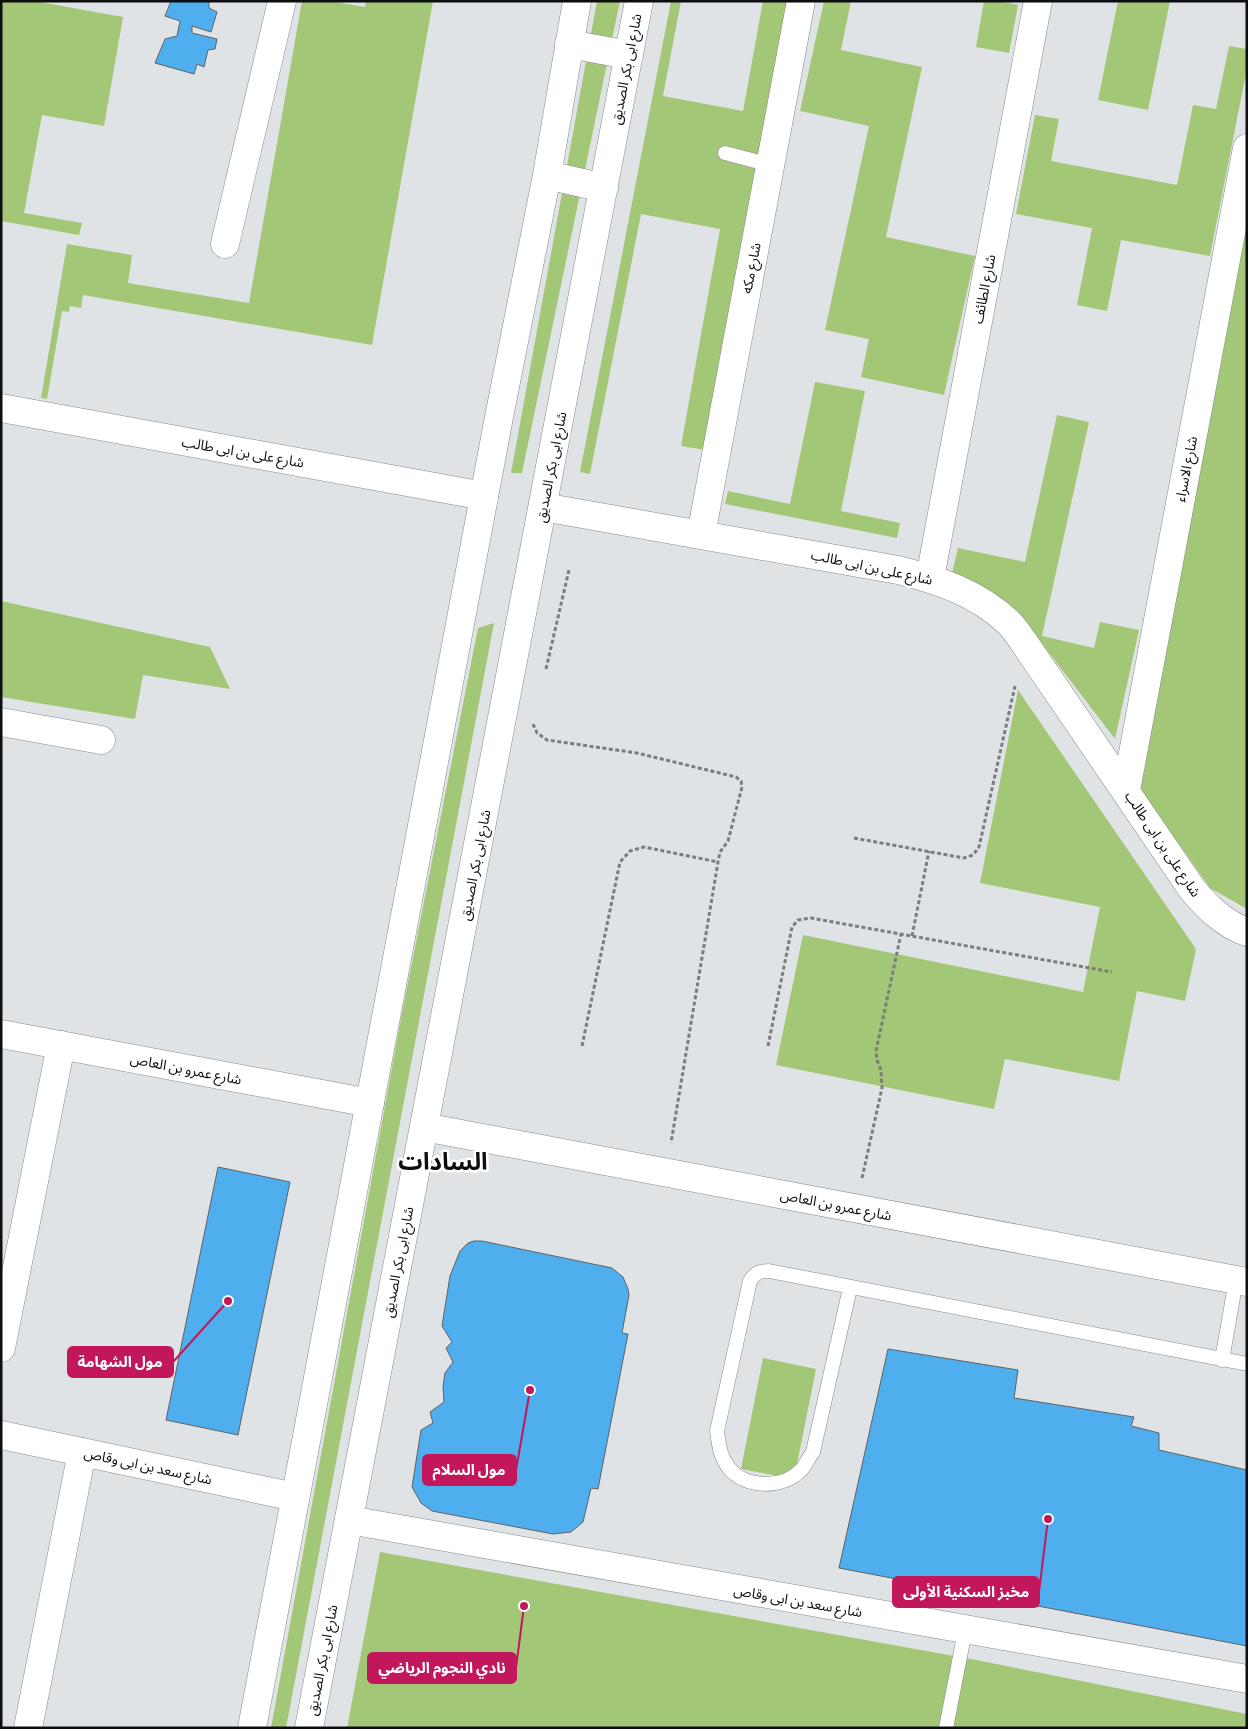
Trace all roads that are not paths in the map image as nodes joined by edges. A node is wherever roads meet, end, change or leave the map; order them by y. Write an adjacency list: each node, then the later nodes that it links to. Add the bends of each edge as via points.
1 (282, 1): 13 (street)
2 (577, 1): 6 (street)
3 (639, 1): 7 (street, شارع ابى بكر الصديق)
4 (801, 1): 10 (street, شارع مكه)
5 (1038, 1): 18 (street, شارع الطائف)
6 (569, 44): 7 (street); 11 (street)
7 (629, 55): 12 (street, شارع ابى بكر الصديق)
8 (1247, 148): 21 (street, شارع الاسراء)
9 (725, 153): 10 (lane)
10 (771, 165): 17 (street, شارع مكه)
11 (547, 174): 12 (street); 15 (street)
12 (604, 188): 16 (street, شارع ابى بكر الصديق)
13 (225, 244)
14 (1, 408): 15 (street, شارع على بن ابى طالب)
15 (484, 496): 25 (street)
16 (543, 507): 17 (street, شارع على بن ابى طالب); 26 (street, شارع ابى بكر الصديق)
17 (701, 535): 18 (street, شارع على بن ابى طالب)
18 (930, 578): 21 (street, شارع على بن ابى طالب, via 962,590 1010,623)
19 (1, 722): 20 (street)
20 (101, 740)
21 (1126, 790): 22 (street, شارع على بن ابى طالب, via 1204,904 1219,917)
22 (1247, 932)
23 (1, 1034): 24 (street, شارع عمرو بن العاص)
24 (61, 1045): 25 (street, شارع عمرو بن العاص); 29 (street)
25 (370, 1103): 34 (street)
26 (424, 1127): 27 (street, شارع عمرو بن العاص); 35 (street, شارع ابى بكر الصديق)
27 (1241, 1281): 30 (lane)
28 (850, 1288): 28 (lane, via 813,1452 802,1469 786,1480 766,1484 746,1480 730,1469 720,1451 717,1432 750,1281 754,1274 769,1271); 30 (lane)
29 (1, 1348)
30 (1222, 1360): 31 (lane)
31 (1247, 1364)
32 (1, 1436): 33 (street, شارع سعد بن ابى وقاص)
33 (82, 1452): 34 (street, شارع سعد بن ابى وقاص); 38 (street)
34 (296, 1497): 39 (street)
35 (349, 1520): 36 (street, شارع سعد بن ابى وقاص); 40 (street, شارع ابى بكر الصديق)
36 (965, 1631): 37 (street, شارع سعد بن ابى وقاص); 41 (lane)
37 (1247, 1680)
38 (28, 1728)
39 (252, 1728)
40 (309, 1728)
41 (946, 1728)

